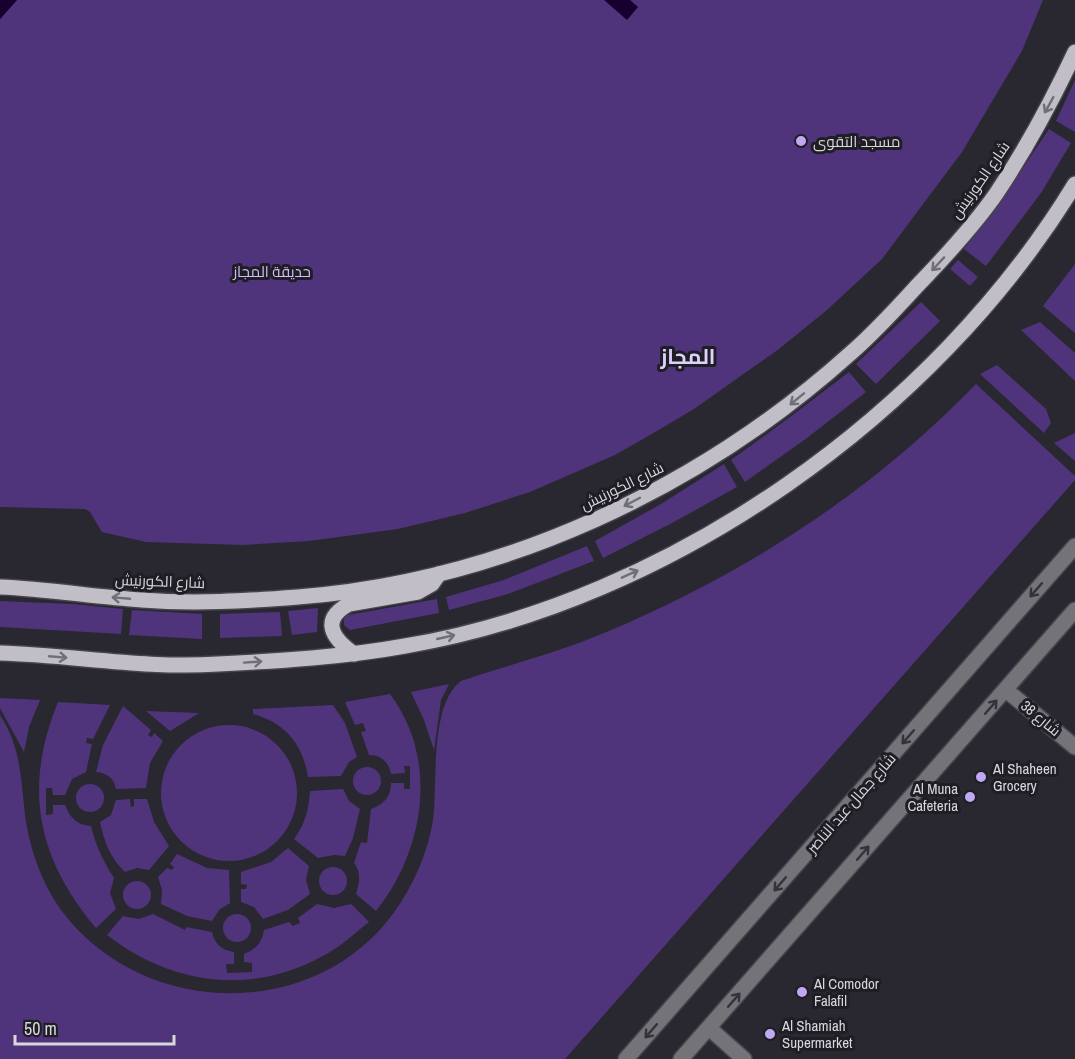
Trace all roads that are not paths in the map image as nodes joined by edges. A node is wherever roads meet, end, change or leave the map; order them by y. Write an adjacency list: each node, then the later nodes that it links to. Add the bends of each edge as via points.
1 (1075, 52): 4 (main road, شارع الكورنيش, one-way to 4, via 995,195 956,244 876,330 821,380 711,459 624,507 531,546)
2 (1075, 184): 8 (main road, one-way to 2, via 455,635 553,606 651,564 753,507 826,457 925,372 1001,286)
3 (1075, 546): 12 (street, شارع جمال عبد الناصر, one-way to 12)
4 (439, 574): 5 (main road, شارع الكورنيش, one-way to 5, via 347,592 214,601 142,600); 8 (main road, via 432,584 418,592 341,608 332,621 332,631)
5 (0, 587)
6 (1075, 610): 9 (street)
7 (0, 653): 8 (main road, one-way to 8, via 178,665)
8 (354, 654)
9 (1006, 690): 10 (street, شارع 38); 11 (street, one-way to 9)
10 (1075, 747)
11 (709, 1028): 13 (street); 14 (street)
12 (626, 1059)
13 (681, 1059)
14 (744, 1059)

